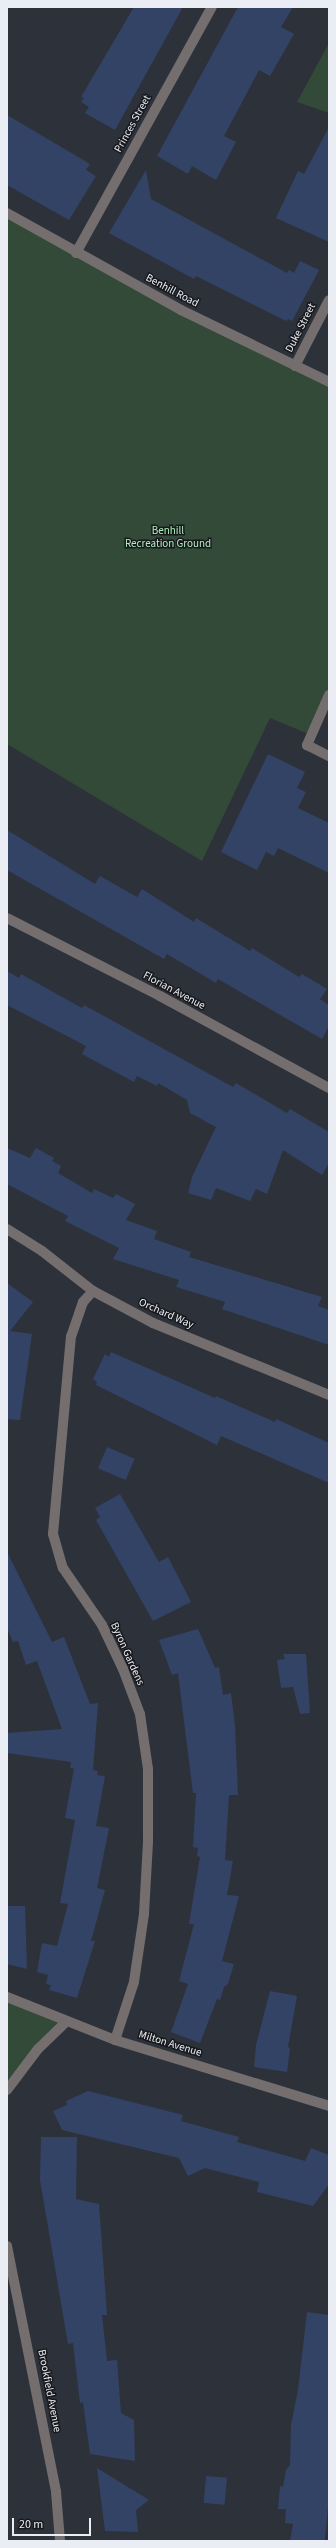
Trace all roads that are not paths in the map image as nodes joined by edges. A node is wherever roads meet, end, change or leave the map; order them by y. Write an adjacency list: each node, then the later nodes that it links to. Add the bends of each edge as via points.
1 (212, 7): 3 (street, Princes Street)
2 (7, 213): 3 (street, Benhill Road)
3 (76, 253): 5 (street, Benhill Road, via 190,315)
4 (329, 300): 5 (street, Duke Street)
5 (295, 366): 6 (street, Benhill Road)
6 (329, 382)
7 (329, 695): 8 (street, via 307,745)
8 (329, 756)
9 (7, 918): 10 (street, Florian Avenue, via 160,996)
10 (329, 1088)
11 (7, 1229): 12 (street, Orchard Way, via 42,1251)
12 (93, 1291): 13 (street, Orchard Way, via 153,1323); 16 (street, Byron Gardens, via 83,1302 71,1336 54,1534 63,1568 102,1625 123,1669 140,1714 148,1769 148,1842 144,1914 134,1982)
13 (329, 1395)
14 (7, 1997): 15 (street, Milton Avenue)
15 (67, 2021): 16 (street, Milton Avenue); 17 (street, via 38,2049)
16 (115, 2040): 18 (street, Milton Avenue)
17 (7, 2090)
18 (329, 2106)
19 (7, 2246): 20 (street, Brookfield Avenue, via 56,2492)
20 (60, 2541)

